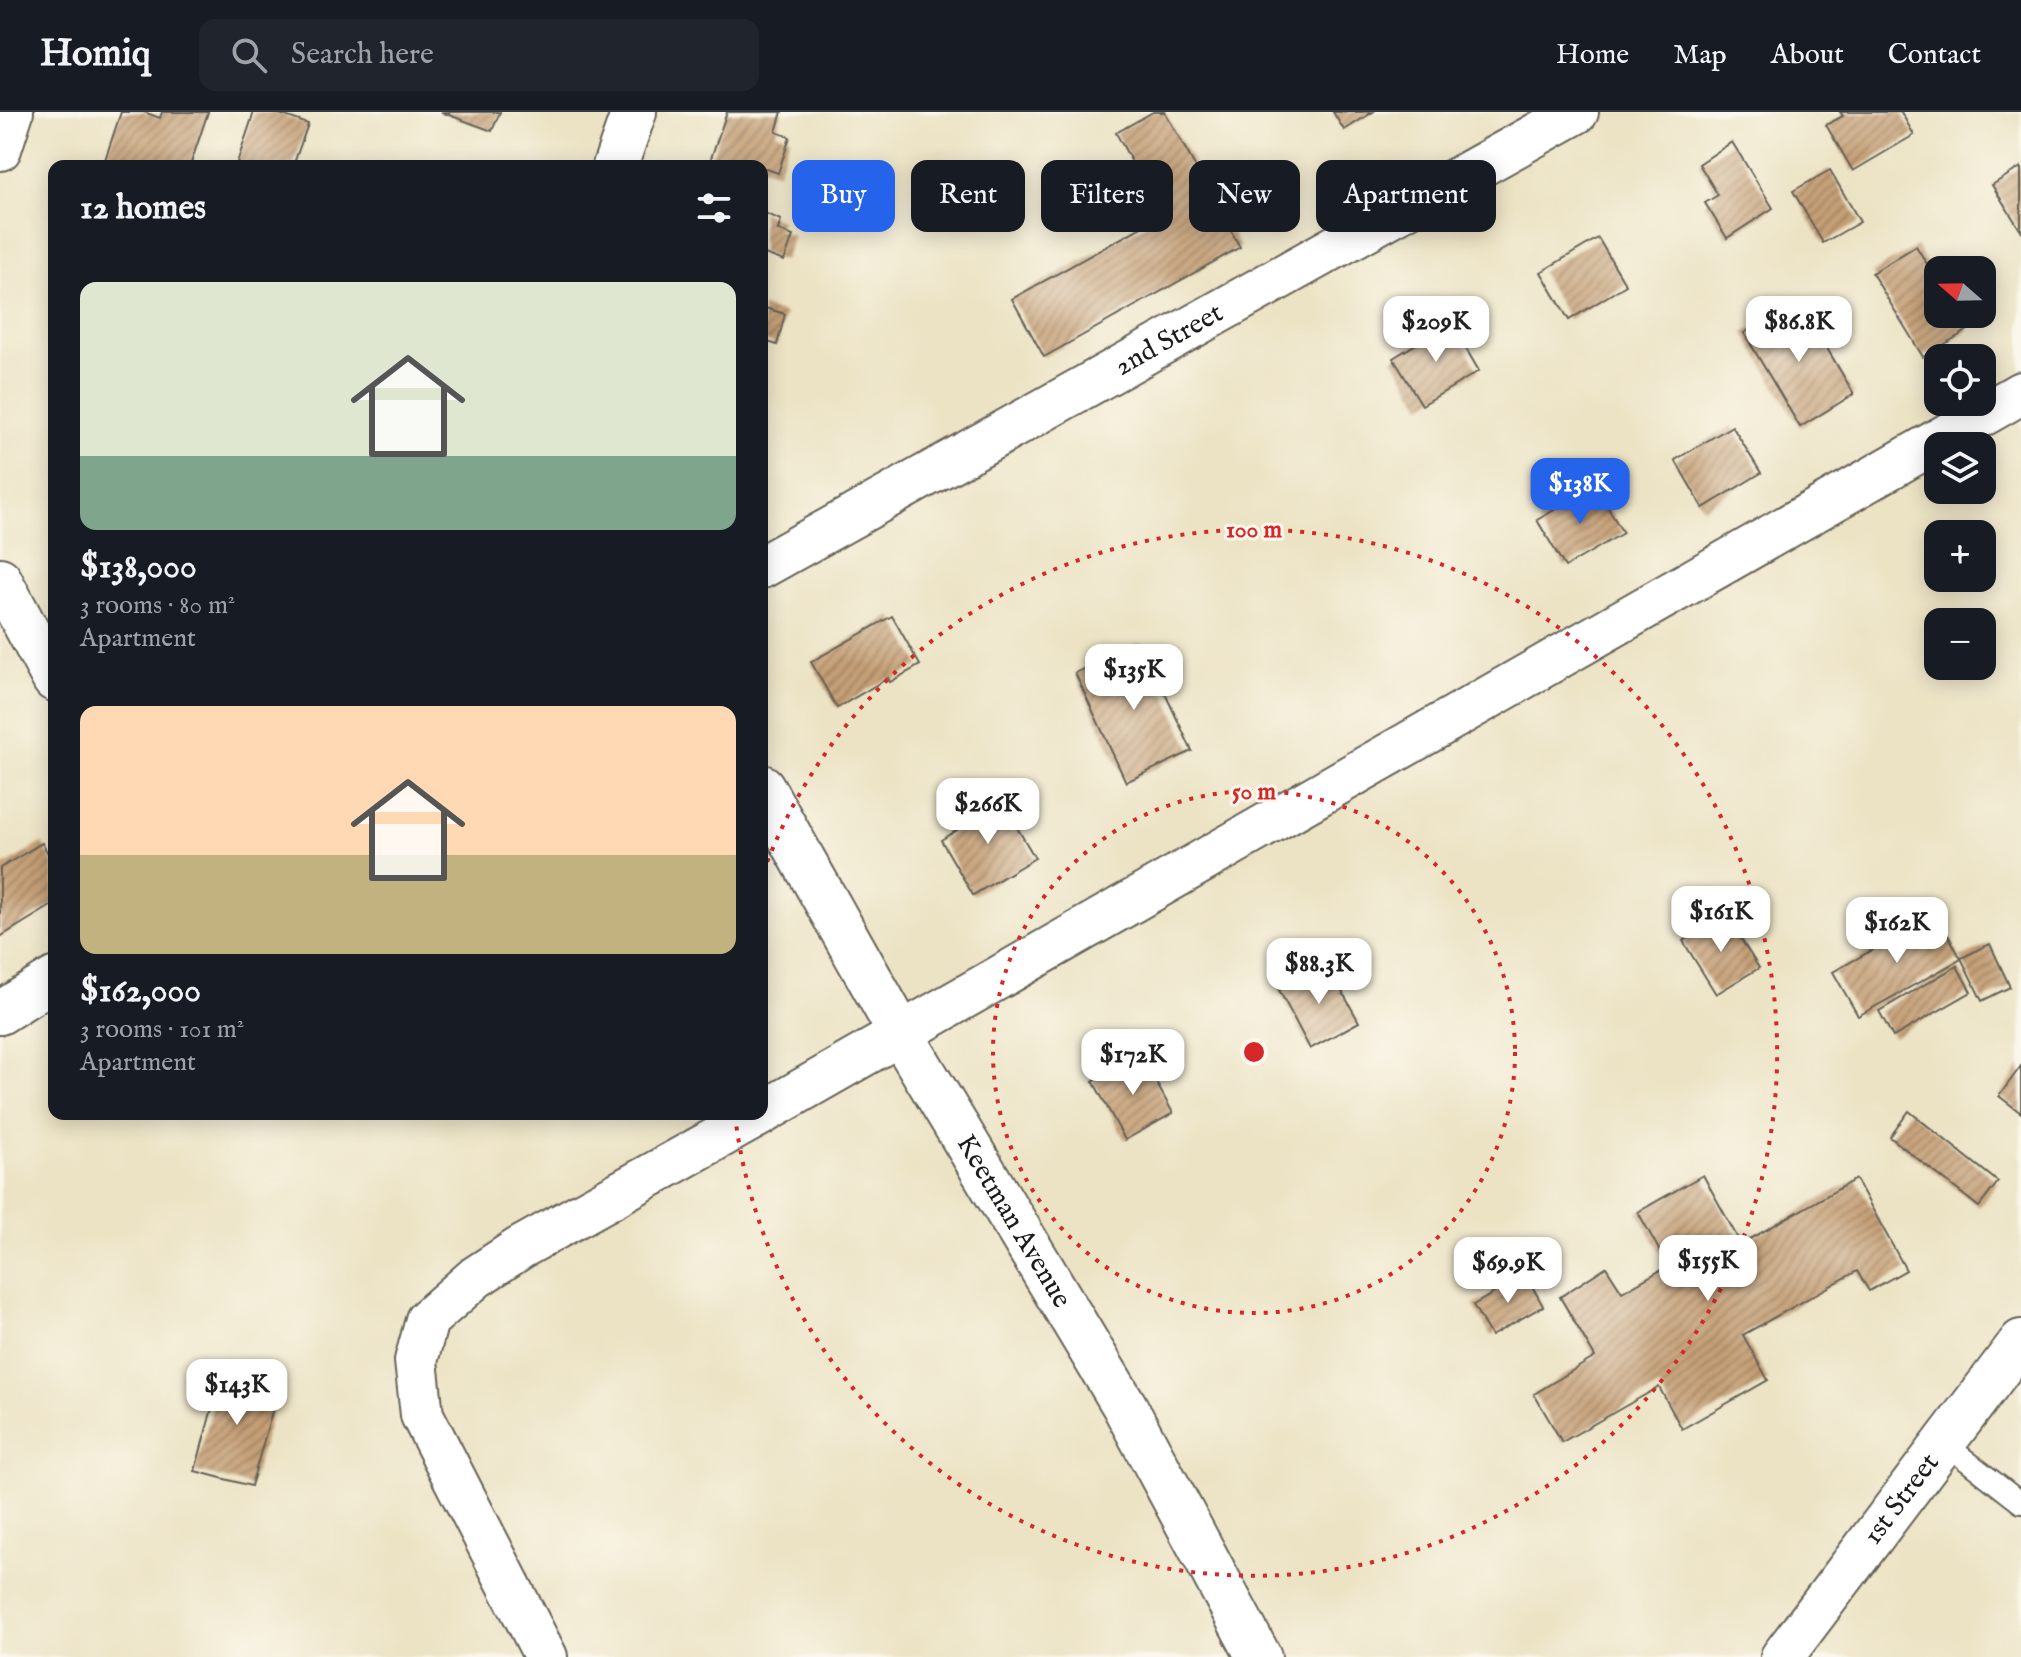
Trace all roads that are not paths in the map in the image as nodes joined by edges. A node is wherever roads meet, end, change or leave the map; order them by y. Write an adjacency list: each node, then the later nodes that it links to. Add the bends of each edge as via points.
1 (12, 112): 4 (street)
2 (634, 112): 5 (street)
3 (1577, 112): 7 (street, 2nd Street)
4 (0, 149)
5 (617, 160)
6 (2021, 393): 13 (street)
7 (768, 564)
8 (0, 579): 9 (street)
9 (48, 669)
10 (768, 798): 13 (street, Keetman Avenue)
11 (48, 983): 12 (street)
12 (0, 1013)
13 (902, 1036): 14 (street); 20 (street, Keetman Avenue, via 1124,1405)
14 (768, 1110)
15 (750, 1120): 19 (street, via 520,1248 476,1277 427,1320 416,1361 422,1415)
16 (2021, 1341): 17 (street, 1st Street)
17 (1944, 1443): 18 (lane); 21 (street, 1st Street)
18 (2021, 1503)
19 (546, 1657)
20 (1259, 1657)
21 (1782, 1657)

